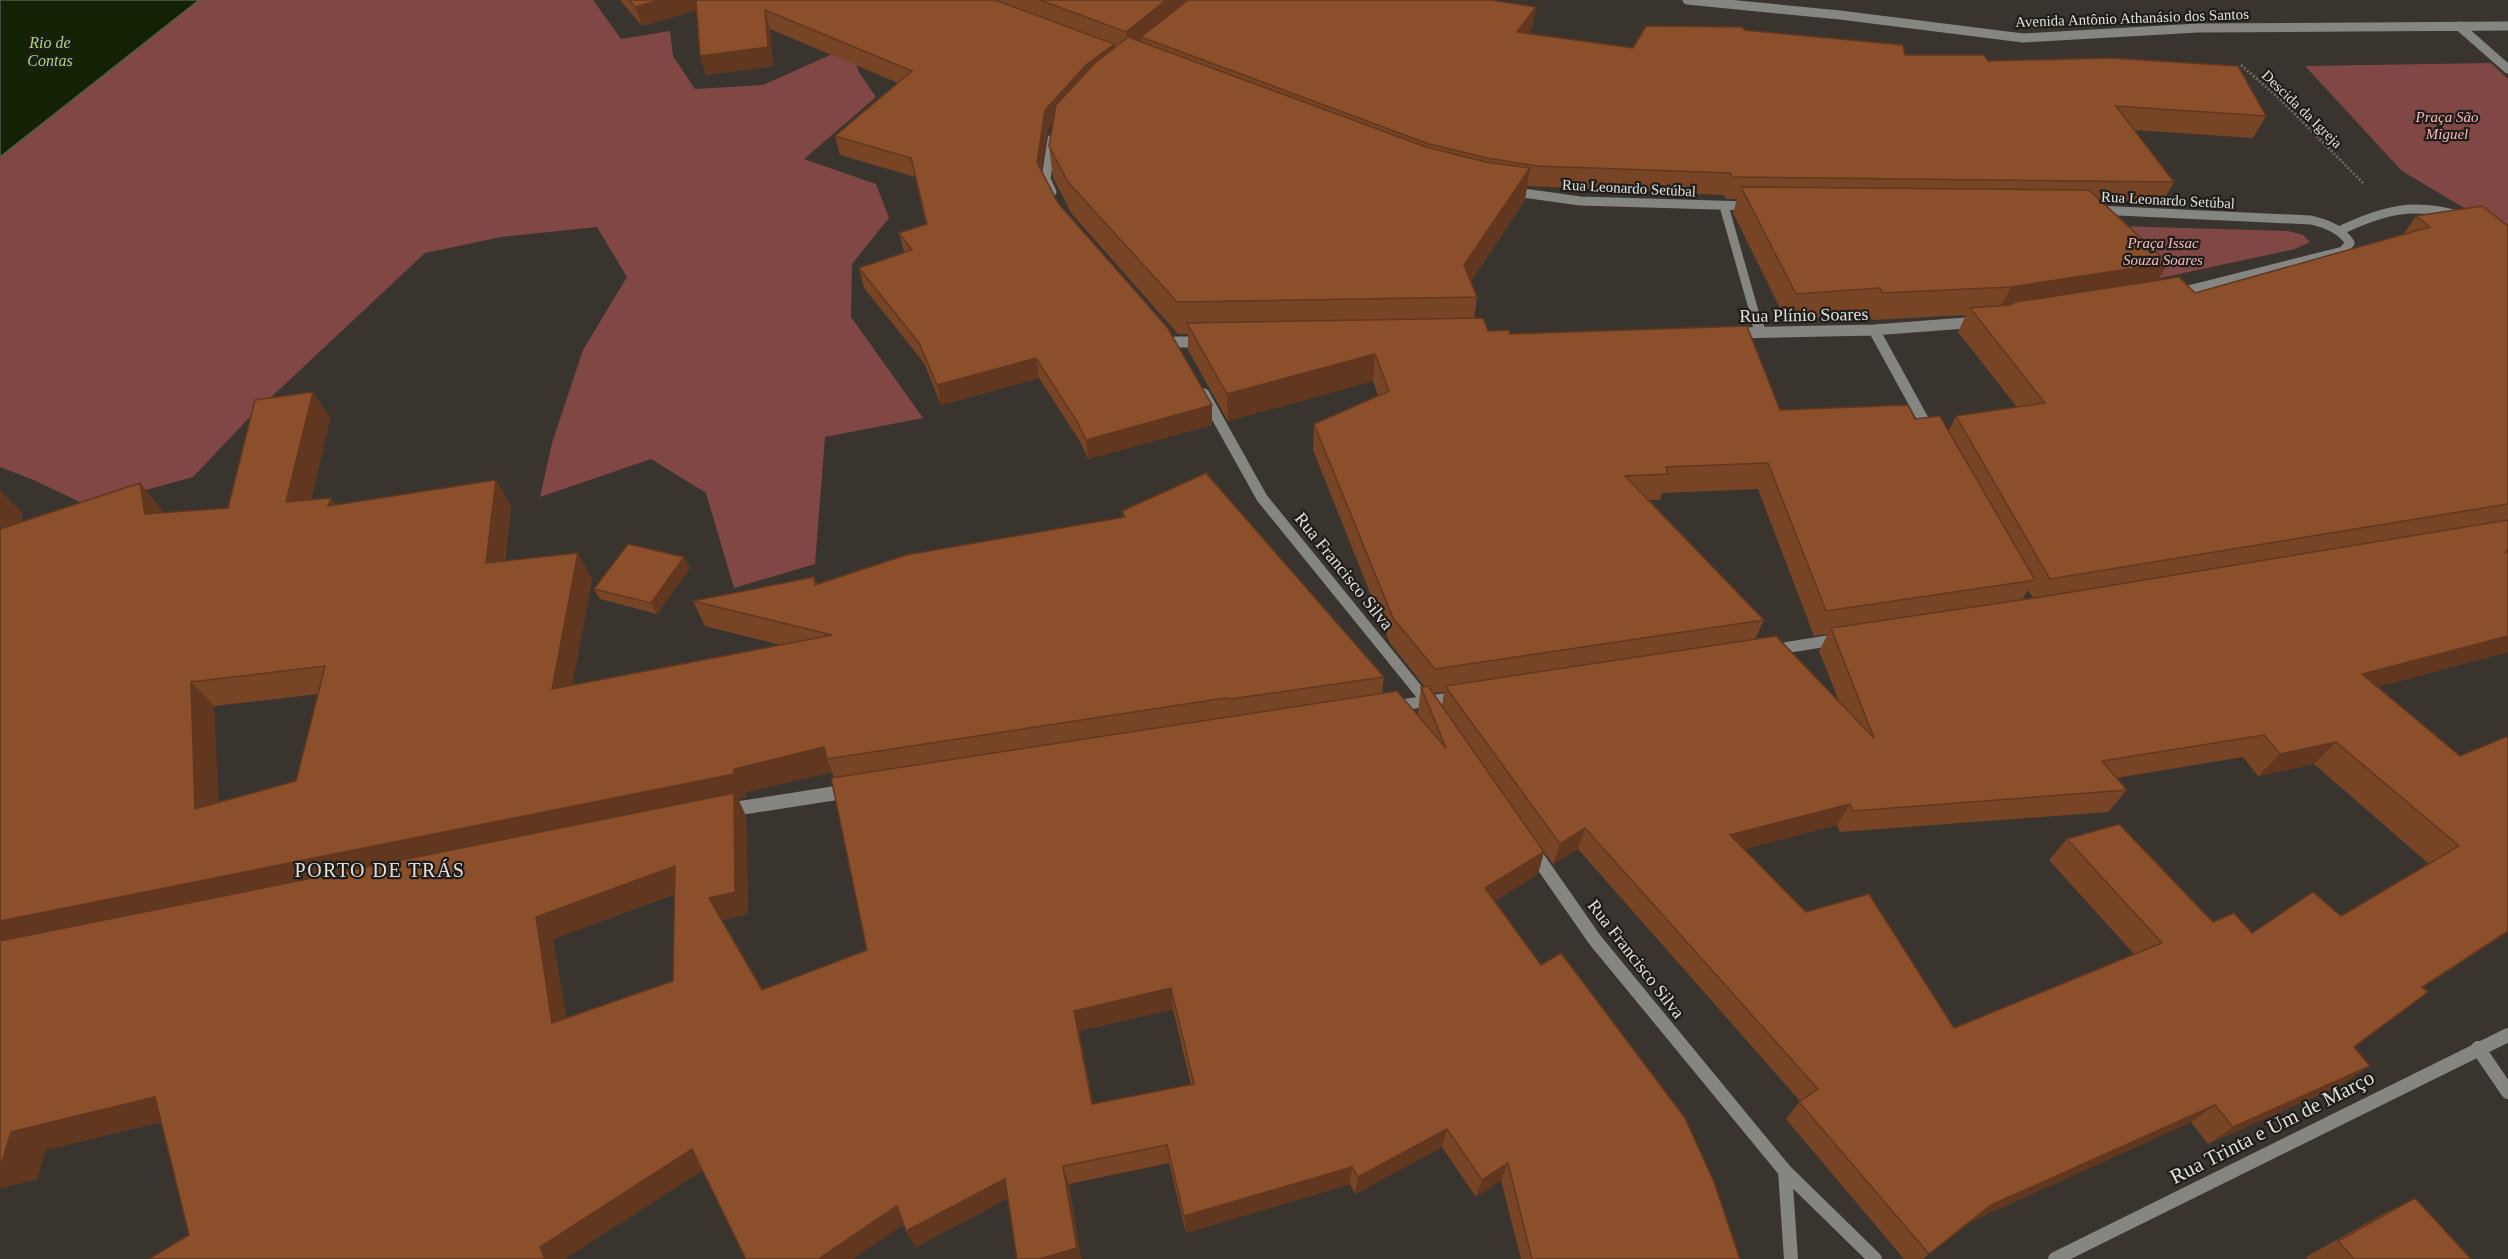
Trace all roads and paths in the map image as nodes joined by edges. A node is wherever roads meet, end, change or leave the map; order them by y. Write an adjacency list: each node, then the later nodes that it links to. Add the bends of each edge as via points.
1 (1687, 0): 4 (street, Avenida Antônio Athanásio dos Santos, via 2023,38)
2 (2459, 26): 3 (street, Avenida Antônio Athanásio dos Santos); 4 (street, Avenida Antônio Athanásio dos Santos); 5 (street)
3 (2508, 26)
4 (2198, 28): 11 (path, Descida da Igreja, via 2282,101)
5 (2508, 69)
6 (1053, 133): 8 (street, via 1046,179)
7 (1494, 189): 9 (street, Rua Leonardo Setúbal, via 1580,201)
8 (1056, 198)
9 (1724, 206): 10 (street, Rua Leonardo Setúbal); 18 (street)
10 (1759, 207)
11 (2389, 209): 13 (street, via 2435,207); 14 (street)
12 (2082, 210): 14 (street, Rua Leonardo Setúbal, via 2322,222)
13 (2470, 222)
14 (2339, 231): 15 (street, via 2350,243 2343,251 2194,290)
15 (2160, 295)
16 (1989, 322): 17 (street, Rua Plínio Soares)
17 (1874, 330): 18 (street, Rua Plínio Soares); 25 (street)
18 (1760, 332): 20 (street, Rua Plínio Soares)
19 (1167, 333): 21 (street)
20 (1724, 333)
21 (1175, 342): 22 (street); 23 (street)
22 (1211, 342)
23 (1181, 352)
24 (1198, 384): 29 (street, Rua Francisco Silva, via 1262,498)
25 (1938, 444)
26 (1853, 637): 27 (street)
27 (1759, 651)
28 (1474, 694): 29 (street)
29 (1427, 701): 30 (street); 31 (street, Rua Francisco Silva)
30 (1380, 708)
31 (1440, 720)
32 (866, 788): 33 (street)
33 (714, 813)
34 (1521, 835): 38 (street, Rua Francisco Silva, via 1596,940)
35 (2508, 1035): 36 (street, Rua Trinta e Um de Março)
36 (2478, 1048): 37 (street); 41 (street, Rua Trinta e Um de Março)
37 (2508, 1092)
38 (1785, 1171): 39 (street); 40 (street, Rua Francisco Silva)
39 (1791, 1259)
40 (1875, 1259)
41 (2055, 1259)

